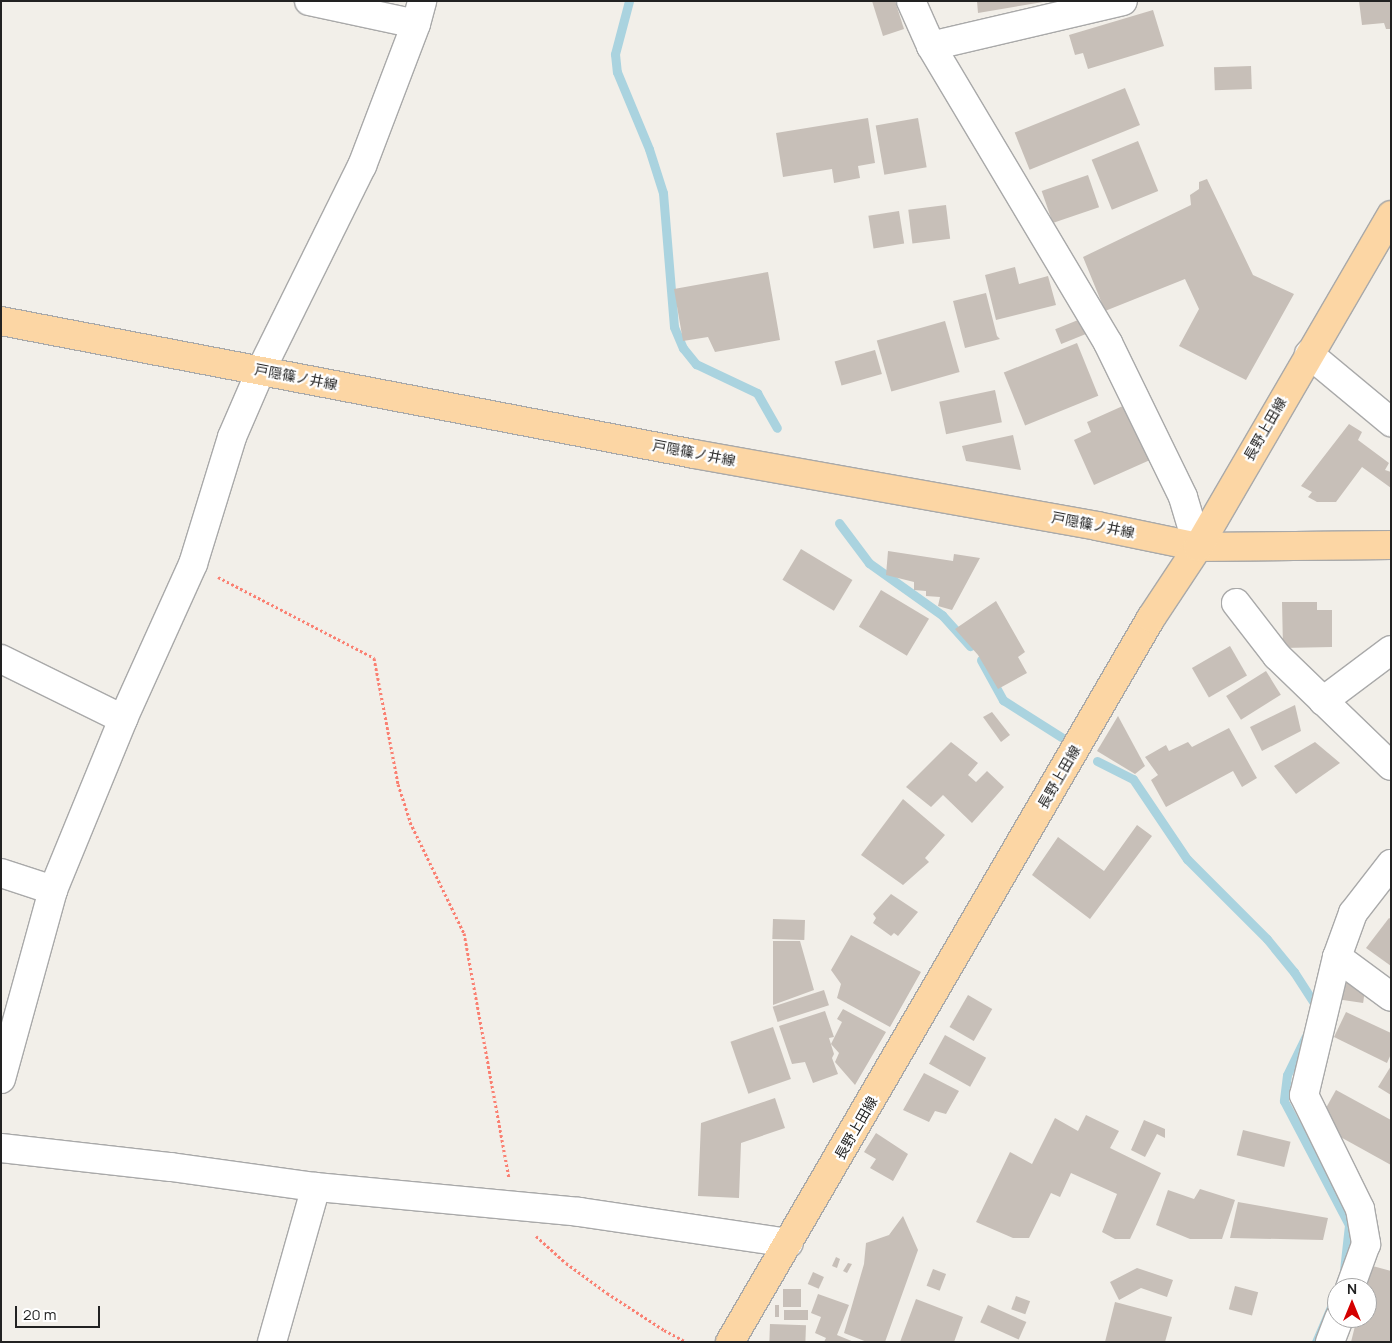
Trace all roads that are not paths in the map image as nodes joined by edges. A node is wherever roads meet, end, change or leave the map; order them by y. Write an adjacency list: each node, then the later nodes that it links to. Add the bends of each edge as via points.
1 (309, 1): 4 (street)
2 (911, 1): 5 (street)
3 (1122, 1): 5 (street)
4 (419, 13): 9 (street, via 362,166)
5 (931, 46): 12 (street, via 1108,343 1183,498)
6 (1391, 215): 8 (main road, 長野上田線)
7 (1, 321): 9 (main road, 戸隠篠ノ井線)
8 (1309, 354): 10 (street); 12 (main road, 長野上田線)
9 (261, 370): 12 (main road, 戸隠篠ノ井線); 17 (street, via 232,437 193,564)
10 (1391, 422)
11 (1391, 545): 12 (main road, 戸隠篠ノ井線)
12 (1198, 547): 27 (main road, 長野上田線, via 1146,627)
13 (1236, 603): 16 (street, via 1277,656)
14 (1391, 650): 16 (street)
15 (1, 659): 17 (street)
16 (1323, 701): 18 (street)
17 (123, 719): 21 (street)
18 (1391, 766)
19 (1391, 864): 22 (street, via 1353,913)
20 (1, 872): 21 (street)
21 (53, 890): 24 (street)
22 (1337, 957): 23 (street); 28 (street, via 1304,1095 1360,1209 1366,1244)
23 (1391, 997)
24 (1, 1079)
25 (1, 1148): 26 (street, via 171,1167)
26 (316, 1188): 27 (street, via 578,1212); 30 (street)
27 (789, 1243): 31 (main road, 長野上田線)
28 (1354, 1278)
29 (1335, 1328): 32 (street)
30 (272, 1342)
31 (730, 1342)
32 (1330, 1342)

